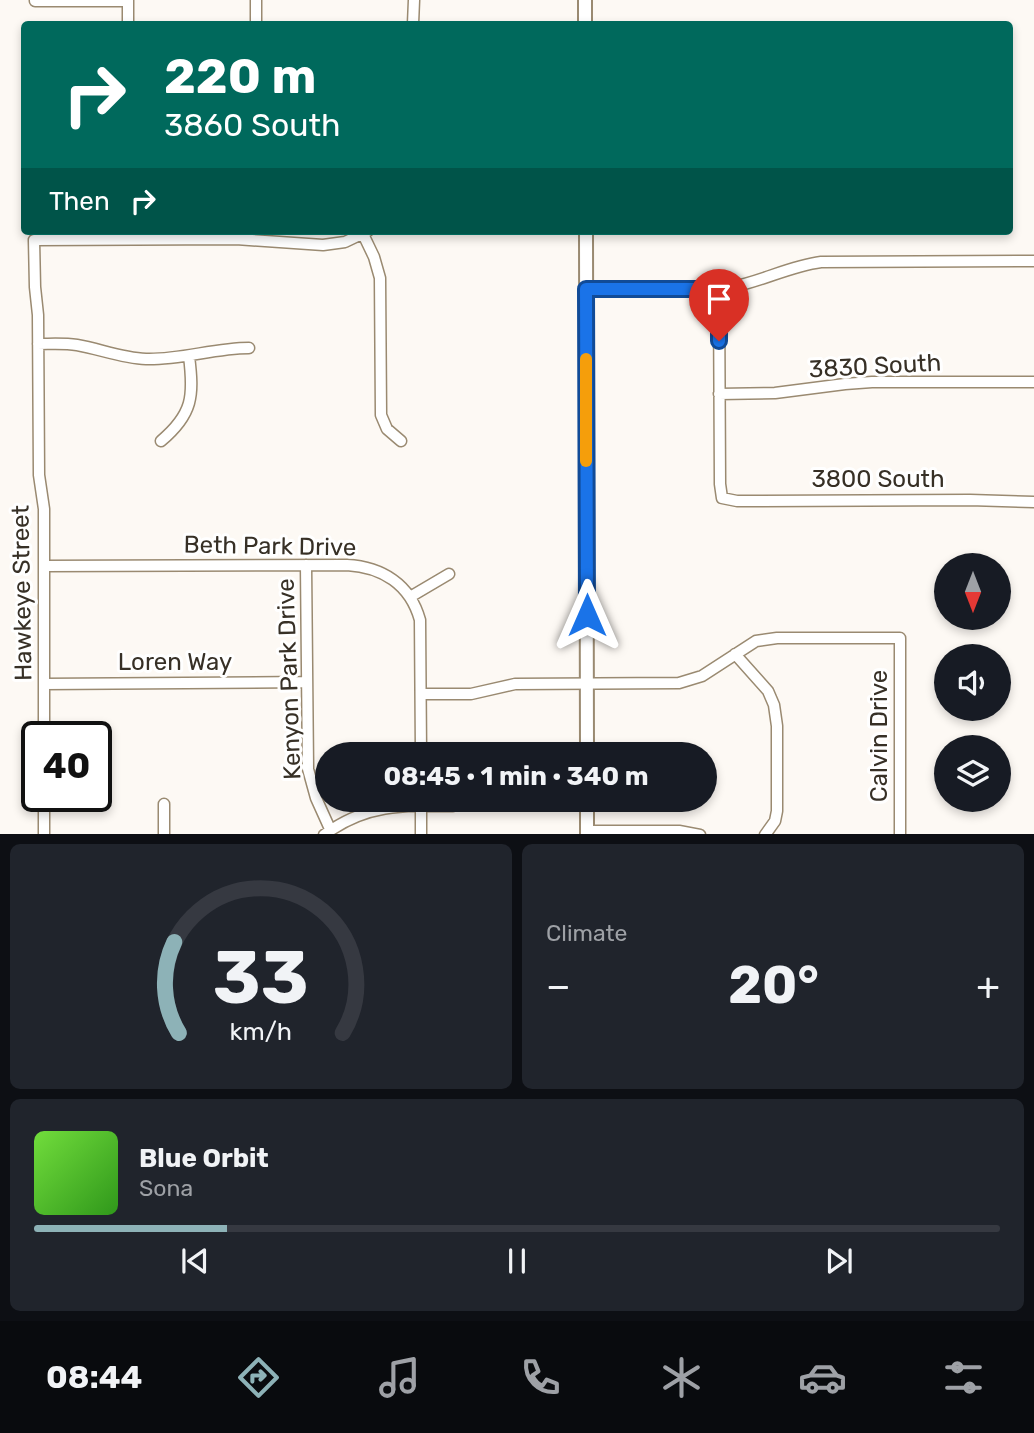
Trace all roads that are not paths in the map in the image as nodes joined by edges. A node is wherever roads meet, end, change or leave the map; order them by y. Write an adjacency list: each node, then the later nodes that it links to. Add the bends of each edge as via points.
1 (128, 0): 5 (street); 6 (street)
2 (256, 0): 7 (street)
3 (414, 0): 8 (street)
4 (585, 0): 9 (street)
5 (35, 1)
6 (128, 21)
7 (256, 21)
8 (413, 21)
9 (585, 21)
10 (129, 235): 11 (street, via 317,245); 17 (street, Hawkeye Street, via 34,240)
11 (358, 235)
12 (367, 235): 23 (street, via 380,278 381,415 387,429)
13 (586, 235): 15 (street)
14 (1034, 261): 16 (street, via 821,262)
15 (586, 289): 16 (street); 32 (street)
16 (719, 289): 21 (street)
17 (38, 344): 19 (street, via 79,346 137,359); 26 (street, Hawkeye Street)
18 (249, 348): 19 (street)
19 (189, 356): 22 (street, via 192,387 188,410)
20 (1034, 382): 21 (street, 3830 South, via 872,382 775,394)
21 (719, 394): 24 (street, 3800 South, via 722,498)
22 (161, 441)
23 (401, 441)
24 (1034, 502)
25 (306, 565): 26 (street, Beth Park Drive); 28 (street, Beth Park Drive, via 372,568 393,579); 30 (street, Kenyon Park Drive)
26 (44, 566): 31 (street, Hawkeye Street)
27 (449, 574): 28 (street)
28 (410, 597): 33 (street, via 421,628)
29 (735, 654): 32 (street, via 702,677 679,683); 48 (street, via 768,691 776,713 777,811); 49 (street, Calvin Drive, via 766,639 900,638)
30 (307, 682): 31 (street, Loren Way); 42 (street, Kenyon Park Drive, via 310,778)
31 (44, 684): 34 (street, Hawkeye Street)
32 (587, 684): 33 (street, via 515,684 471,694); 36 (street)
33 (421, 694): 35 (street)
34 (44, 721)
35 (421, 742)
36 (587, 742)
37 (164, 804): 45 (street)
38 (44, 812): 44 (street)
39 (369, 812): 42 (street)
40 (421, 812): 46 (street)
41 (587, 812): 43 (street)
42 (327, 832)
43 (587, 833): 47 (street)
44 (44, 834)
45 (164, 834)
46 (421, 834)
47 (695, 834)
48 (766, 834)
49 (900, 834)

